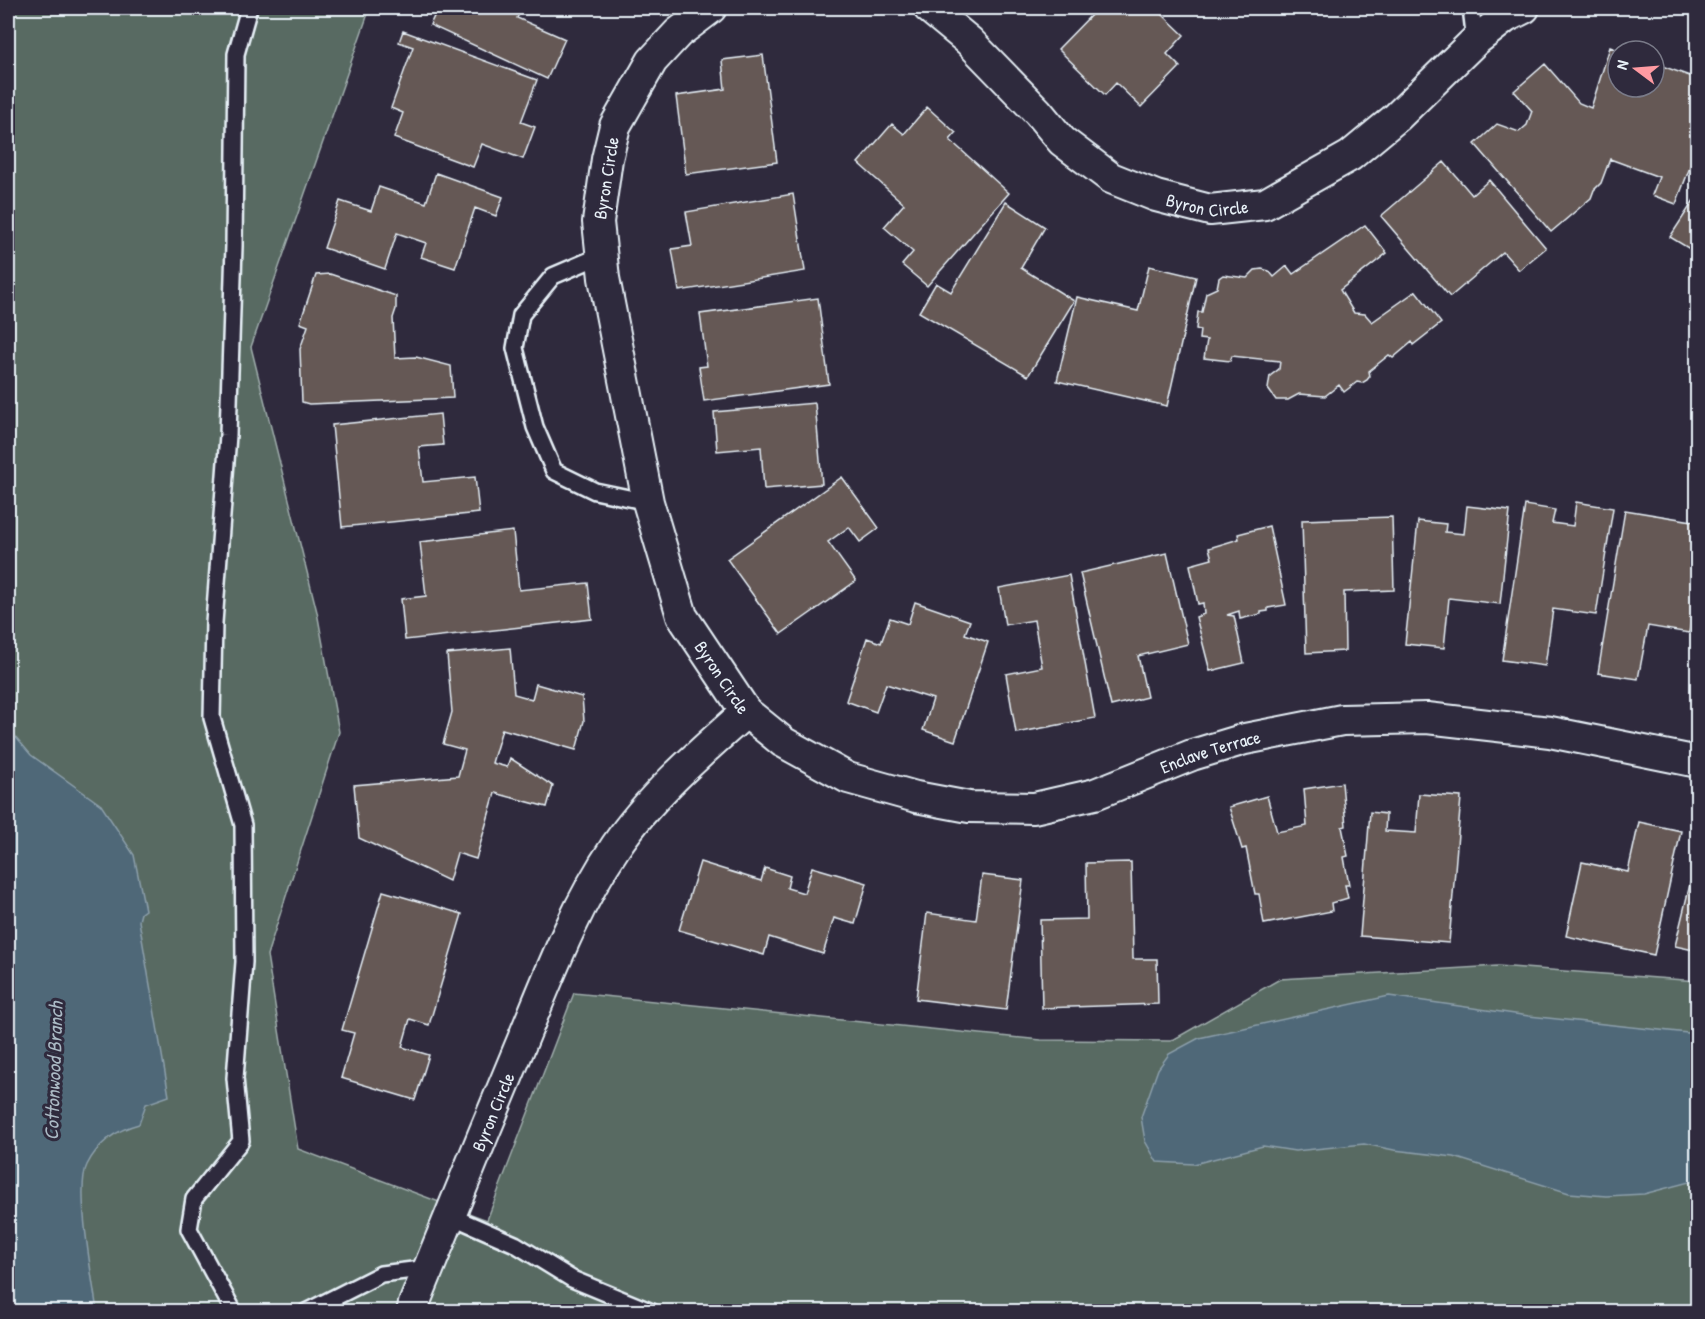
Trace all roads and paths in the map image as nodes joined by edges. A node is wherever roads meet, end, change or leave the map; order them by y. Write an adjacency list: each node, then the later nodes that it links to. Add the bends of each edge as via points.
1 (249, 8): 14 (lane, via 236,54 228,423 214,623 212,718 243,825 244,962 235,1078 241,1141 194,1199 189,1229)
2 (711, 8): 7 (street, Byron Circle, via 678,33 652,61 615,126 598,222)
3 (929, 8): 6 (street, Byron Circle, via 969,41 1062,141 1111,178 1156,196 1210,210 1265,204 1350,156 1397,117)
4 (1471, 8): 6 (lane)
5 (1524, 8): 6 (street, Byron Circle)
6 (1475, 41)
7 (602, 255): 8 (street, Byron Circle); 8 (lane, via 553,276 521,315 515,348 535,427 554,471 595,491)
8 (648, 502): 9 (street, Byron Circle, via 682,616)
9 (746, 712): 10 (street, Enclave Terrace, via 783,742 848,778 969,807 1034,808 1085,796 1245,739 1342,720 1427,718 1520,728); 11 (street, Byron Circle, via 640,816 593,885 561,946)
10 (1698, 762)
11 (451, 1216): 12 (street, Byron Circle); 16 (lane, via 515,1244 572,1279)
12 (429, 1268): 13 (street, Byron Circle); 15 (lane, via 381,1274)
13 (413, 1308)
14 (234, 1311)
15 (306, 1311)
16 (652, 1311)

